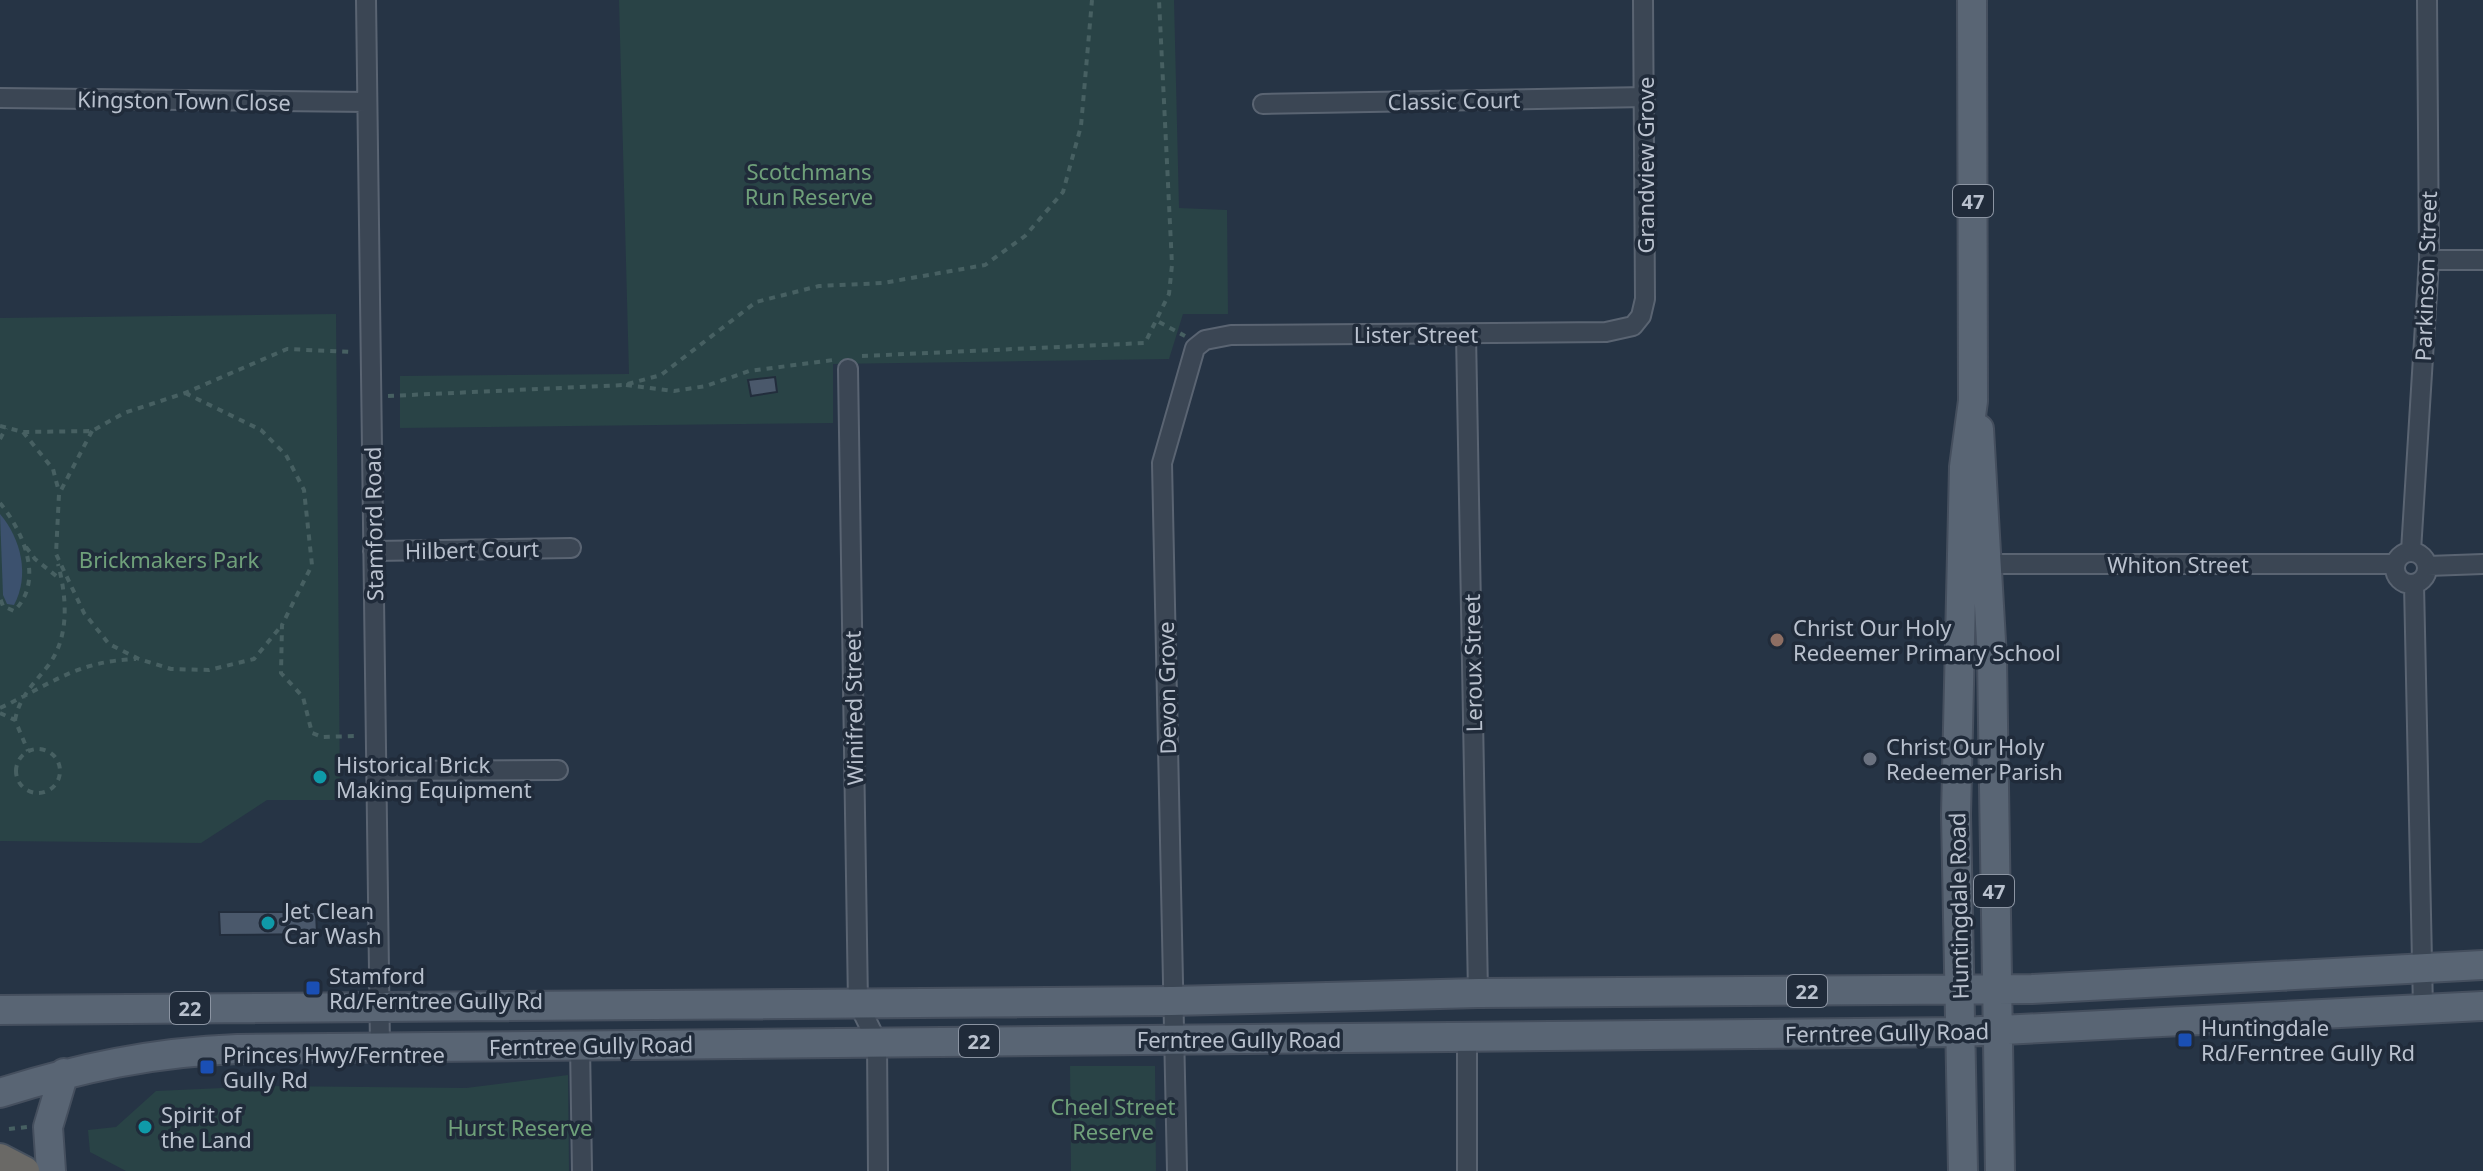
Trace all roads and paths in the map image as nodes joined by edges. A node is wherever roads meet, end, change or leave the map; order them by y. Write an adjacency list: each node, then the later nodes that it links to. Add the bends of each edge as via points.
1 (366, 0): 9 (street, Stamford Road)
2 (1092, 0): 19 (path, via 1081,126 1063,192 1025,236 985,265 883,283 819,286 756,302 661,375)
3 (1159, 0): 13 (path, via 1172,265)
4 (1643, 0): 7 (street, Grandview Grove)
5 (1972, 0): 33 (main road, Huntingdale Road / 47, via 1973,401 1983,447)
6 (2427, 0): 11 (street, Parkinson Street)
7 (1645, 97): 10 (street, Classic Court); 14 (street, Grandview Grove, via 1645,299)
8 (0, 98): 9 (street, Kingston Town Close)
9 (367, 102): 17 (street, Stamford Road)
10 (1263, 104)
11 (2429, 260): 12 (street); 31 (street, Parkinson Street)
12 (2483, 260)
13 (1159, 322): 16 (path); 18 (path, via 1145,343)
14 (1633, 326): 15 (street, Lister Street, via 1606,332)
15 (1466, 334): 16 (street, Lister Street, via 1231,335); 53 (street, Leroux Street)
16 (1199, 344): 54 (street, Devon Grove, via 1162,463)
17 (370, 352): 20 (path, via 287,349); 21 (street, Stamford Road)
18 (845, 362): 19 (path, via 749,371 674,391); 55 (street, Winifred Street)
19 (624, 385): 21 (path)
20 (185, 393): 23 (path, via 124,413); 40 (path, via 261,430 286,455 304,490 312,565)
21 (371, 396): 30 (street, Stamford Road)
22 (3, 427): 24 (path); 25 (path)
23 (92, 431): 24 (path); 26 (path)
24 (23, 432): 26 (path, via 53,469)
25 (0, 439)
26 (59, 494): 32 (path)
27 (0, 503): 28 (path)
28 (25, 545): 37 (path); 39 (path, via 25,600 14,611)
29 (571, 548): 30 (street, Hilbert Court)
30 (373, 551): 45 (street, Stamford Road)
31 (2411, 551): 34 (street); 36 (street, via 2424,557)
32 (56, 554): 37 (path); 41 (path, via 84,613 109,644)
33 (1975, 564): 34 (street, Whiton Street); 51 (main road, Huntingdale Road / 47, via 1992,659); 52 (main road, Huntingdale Road / 47, via 1956,815)
34 (2395, 564): 38 (street, via 2399,579)
35 (2483, 564): 36 (street)
36 (2428, 566): 38 (street, via 2424,578)
37 (63, 581): 42 (path, via 62,637 49,664)
38 (2414, 584): 50 (street)
39 (0, 598)
40 (282, 625): 41 (path, via 254,659 209,670 171,669); 45 (path, via 281,673 303,697 312,733)
41 (139, 659): 42 (path, via 105,660 65,672)
42 (19, 699): 43 (path); 44 (path)
43 (0, 710): 44 (path)
44 (15, 720): 46 (path)
45 (376, 735): 48 (street, Stamford Road)
46 (28, 752): 46 (path, via 17,763 16,778 33,793 48,791 58,780 59,765 43,750)
47 (558, 770): 48 (street)
48 (376, 771): 57 (street, Stamford Road)
49 (2483, 965): 50 (main road, Ferntree Gully Road / 22)
50 (2422, 968): 51 (main road, Ferntree Gully Road / 22); 58 (street)
51 (1995, 988): 52 (main road, Ferntree Gully Road / 22); 60 (main road, Huntingdale Road / 47)
52 (1958, 989): 53 (main road, Ferntree Gully Road / 22); 61 (main road, Huntingdale Road / 47)
53 (1478, 993): 54 (main road, Ferntree Gully Road / 22)
54 (1172, 1001): 55 (main road, Ferntree Gully Road / 22); 62 (street, Devon Grove)
55 (858, 1003): 57 (main road, Ferntree Gully Road / 22); 64 (street, Winifred Street)
56 (2483, 1006): 58 (main road, Ferntree Gully Road / 22)
57 (379, 1007): 59 (main road, Ferntree Gully Road / 22); 66 (street, Stamford Road)
58 (2423, 1009): 60 (main road, Ferntree Gully Road / 22)
59 (0, 1010)
60 (1997, 1031): 61 (main road, Ferntree Gully Road / 22); 77 (main road, Huntingdale Road / 47)
61 (1961, 1032): 63 (main road, Ferntree Gully Road / 22); 76 (main road, Huntingdale Road / 47)
62 (1176, 1038): 63 (main road, Ferntree Gully Road / 22); 64 (main road, Ferntree Gully Road / 22); 74 (street, Devon Grove)
63 (1467, 1039): 75 (street)
64 (877, 1042): 65 (main road, Ferntree Gully Road / 22); 73 (street)
65 (580, 1045): 66 (main road, Ferntree Gully Road / 22); 72 (street)
66 (380, 1047): 67 (main road, Ferntree Gully Road / 22, via 168,1052)
67 (64, 1073): 68 (main road, Ferntree Gully Road / 22); 71 (main road, via 48,1127)
68 (0, 1093)
69 (0, 1158): 70 (highway)
70 (25, 1171)
71 (51, 1171)
72 (582, 1171)
73 (878, 1171)
74 (1177, 1171)
75 (1467, 1171)
76 (1963, 1171)
77 (2000, 1171)

